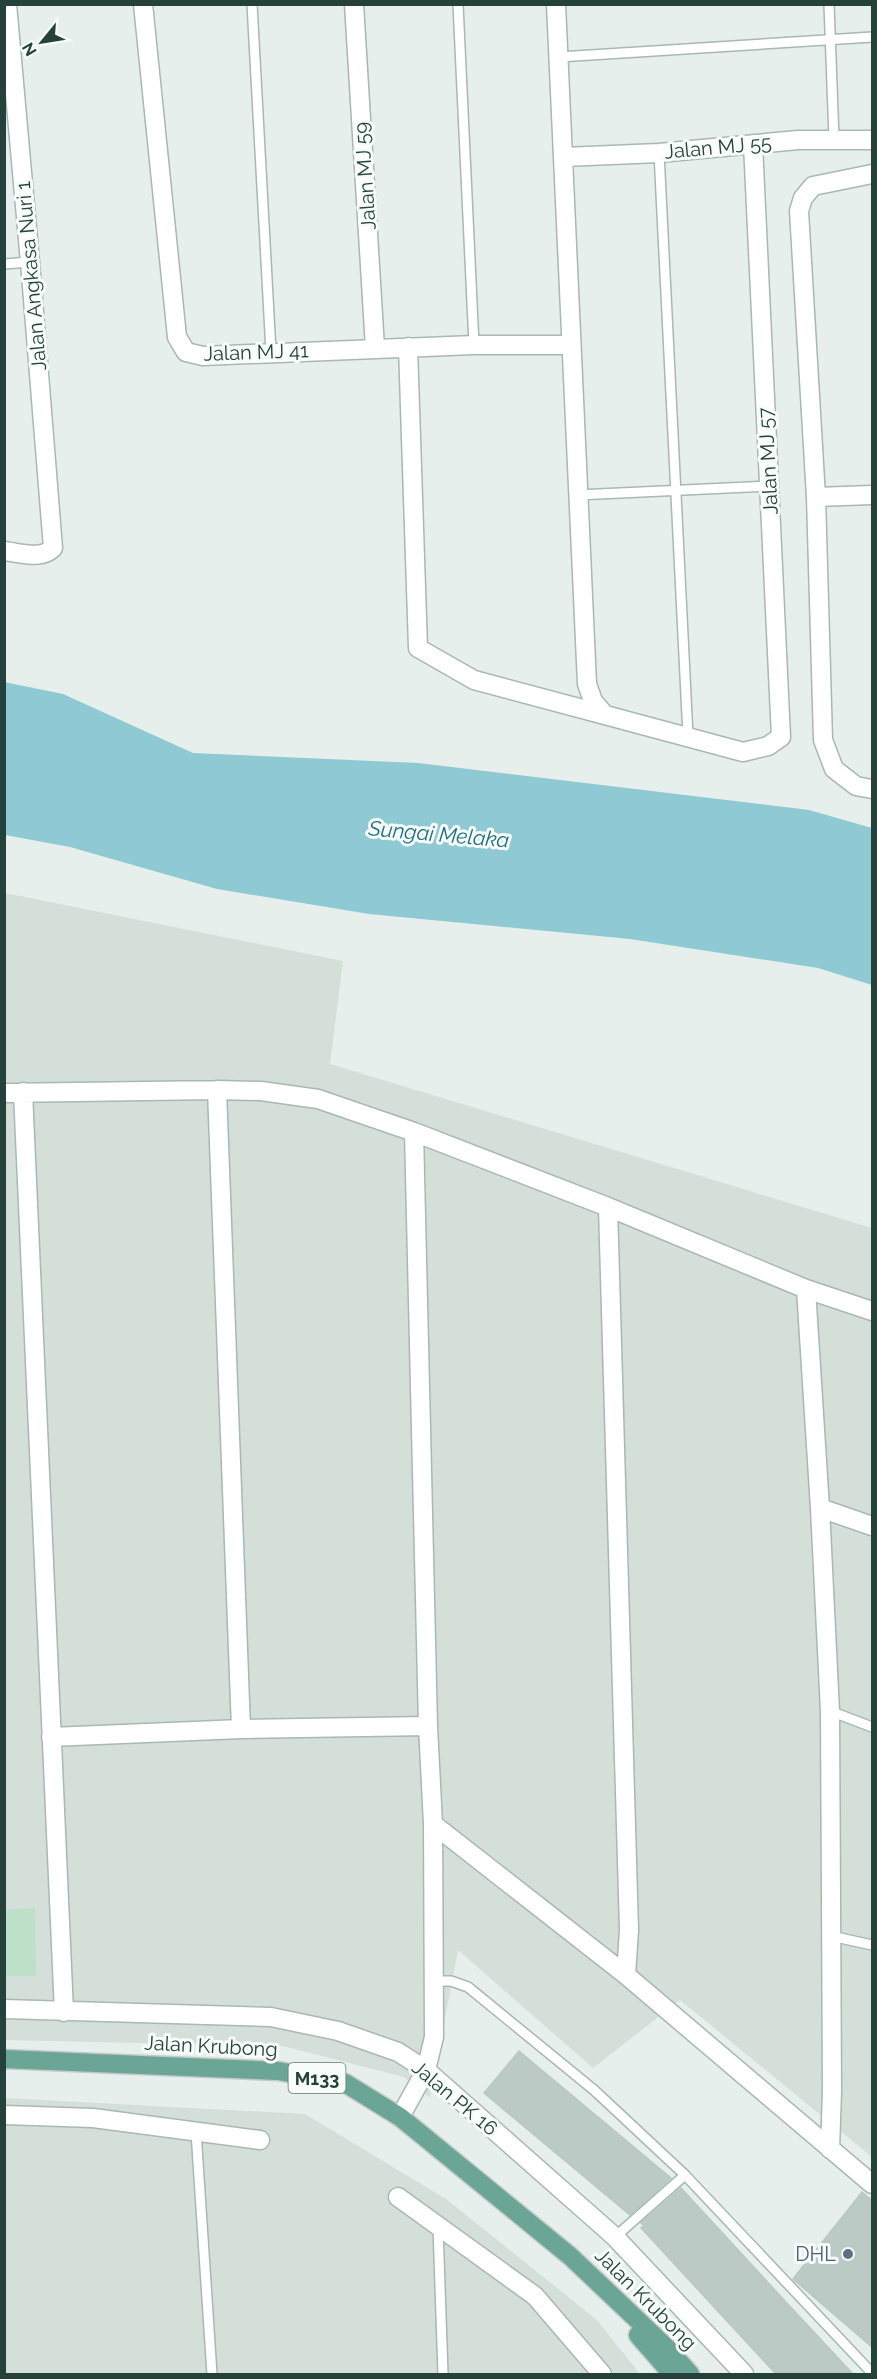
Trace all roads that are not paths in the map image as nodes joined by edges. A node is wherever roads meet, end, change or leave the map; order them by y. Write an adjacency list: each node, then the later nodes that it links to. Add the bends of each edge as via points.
1 (7, 4): 17 (street, Jalan Angkasa Nuri 1)
2 (143, 4): 23 (street, Jalan MJ 41, via 177,337 186,352 203,356)
3 (252, 4): 23 (lane)
4 (354, 4): 22 (street, Jalan MJ 59)
5 (458, 4): 19 (lane)
6 (556, 4): 10 (street)
7 (829, 4): 9 (lane)
8 (873, 37): 9 (lane)
9 (830, 39): 10 (lane); 11 (lane)
10 (559, 57): 15 (street)
11 (834, 139): 12 (street, Jalan MJ 55); 13 (street, Jalan MJ 55)
12 (873, 140)
13 (753, 144): 14 (street, Jalan MJ 55); 24 (street, Jalan MJ 57)
14 (659, 153): 15 (street, Jalan MJ 55); 25 (lane)
15 (564, 157): 20 (street)
16 (873, 174): 28 (street, via 813,186 799,211)
17 (30, 262): 18 (lane); 29 (street, Jalan Angkasa Nuri 1, via 53,548 41,555)
18 (4, 264)
19 (474, 345): 20 (street, Jalan MJ 41); 21 (street, Jalan MJ 41)
20 (571, 345): 26 (street)
21 (408, 347): 22 (street, Jalan MJ 41); 30 (street, via 418,648 474,680)
22 (375, 348): 23 (street, Jalan MJ 41)
23 (271, 352)
24 (769, 486): 25 (lane); 31 (street, Jalan MJ 57, via 781,737 768,746 743,752)
25 (676, 491): 26 (lane); 31 (lane)
26 (577, 495): 30 (street, via 587,684 593,701)
27 (873, 495): 28 (street)
28 (816, 497): 32 (street, via 823,740 834,769 856,786)
29 (4, 551)
30 (605, 715): 31 (street)
31 (688, 736)
32 (873, 789)
33 (217, 1090): 34 (street); 36 (street, via 318,1099); 45 (street)
34 (23, 1092): 35 (street); 46 (street)
35 (4, 1093)
36 (414, 1132): 37 (street); 43 (street)
37 (608, 1207): 38 (street); 50 (street, via 629,1930)
38 (806, 1289): 39 (street); 40 (street)
39 (873, 1311)
40 (820, 1508): 41 (street); 42 (street)
41 (873, 1526)
42 (830, 1711): 44 (lane); 48 (street)
43 (428, 1726): 45 (street); 47 (street)
44 (873, 1727)
45 (241, 1729): 46 (street)
46 (51, 1737): 53 (street)
47 (433, 1824): 50 (street); 51 (street)
48 (831, 1936): 49 (lane); 60 (street)
49 (873, 1945)
50 (626, 1976): 60 (street)
51 (434, 1981): 55 (street, via 434,2037); 61 (lane, via 451,1981 481,1997 594,2090)
52 (4, 2009): 53 (street, Jalan PK 16)
53 (64, 2012): 55 (street, Jalan PK 16, via 272,2017 338,2031 398,2052)
54 (4, 2059): 57 (main road, Jalan Krubong / M133, via 278,2071 345,2083)
55 (426, 2070): 57 (street); 65 (street, Jalan PK 16)
56 (4, 2115): 58 (street, via 93,2118)
57 (400, 2117): 66 (main road, Jalan Krubong / M133)
58 (196, 2132): 59 (street); 68 (lane)
59 (260, 2140)
60 (830, 2149): 62 (street)
61 (685, 2175): 65 (lane); 67 (lane)
62 (873, 2184)
63 (398, 2197): 64 (street)
64 (438, 2225): 69 (lane); 70 (street, via 535,2296)
65 (615, 2237): 73 (street, Jalan PK 16)
66 (570, 2256): 71 (main road, Jalan Krubong / M133); 72 (main road, Jalan Krubong / M133)
67 (873, 2373)
68 (212, 2374)
69 (443, 2374)
70 (602, 2374)
71 (672, 2374)
72 (690, 2374)
73 (744, 2374)

